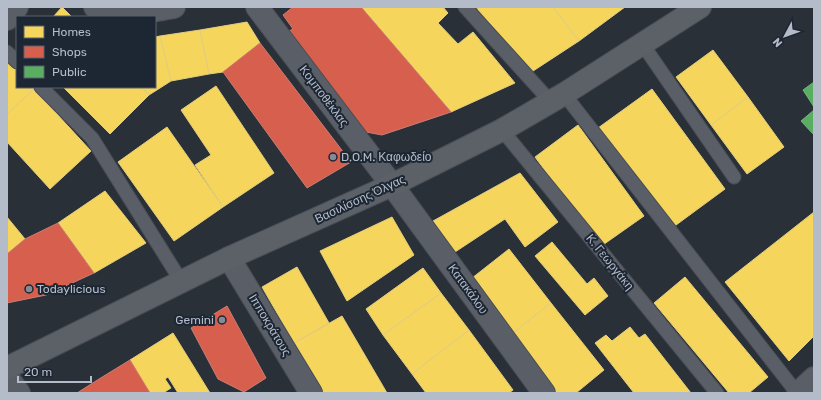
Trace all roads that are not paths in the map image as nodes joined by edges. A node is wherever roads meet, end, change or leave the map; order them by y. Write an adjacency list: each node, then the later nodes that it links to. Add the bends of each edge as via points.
1 (17, 7): 8 (street)
2 (95, 7): 3 (street, via 108,14 122,15)
3 (174, 7)
4 (257, 7): 16 (street, Κομποθέκλας)
5 (466, 7): 13 (lane)
6 (700, 7): 7 (main road, Βασιλίσσης Όλγας)
7 (677, 13): 9 (main road, Βασιλίσσης Όλγας)
8 (7, 19)
9 (643, 45): 13 (main road, Βασιλίσσης Όλγας); 15 (lane)
10 (7, 52): 11 (lane)
11 (16, 61)
12 (43, 88): 18 (lane, via 92,138)
13 (557, 98): 14 (main road, Βασιλίσσης Όλγας); 26 (lane)
14 (502, 130): 16 (main road, Βασιλίσσης Όλγας); 25 (lane, Κ. Γεωργάκη)
15 (734, 177)
16 (392, 185): 17 (main road, Βασιλίσσης Όλγας); 24 (street, Κατακάλου)
17 (229, 258): 18 (main road, Βασιλίσσης Όλγας); 23 (street, Ιπποκράτους)
18 (181, 281): 19 (main road, Βασιλίσσης Όλγας)
19 (7, 368)
20 (7, 378): 22 (main road)
21 (814, 378): 26 (street)
22 (19, 393)
23 (311, 393)
24 (544, 393)
25 (717, 393)
26 (798, 393)

